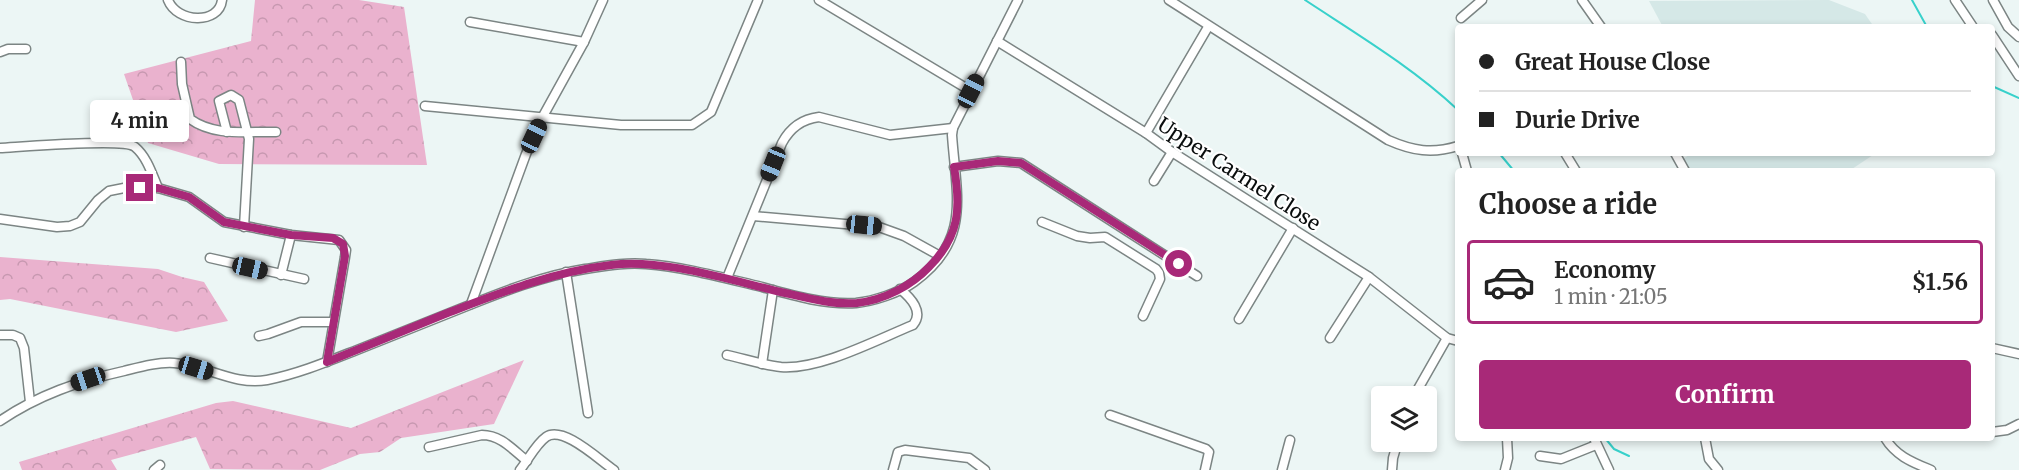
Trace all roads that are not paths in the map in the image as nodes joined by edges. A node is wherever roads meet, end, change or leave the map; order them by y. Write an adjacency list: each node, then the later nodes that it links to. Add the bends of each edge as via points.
1 (168, 0): 2 (street, via 171,8 182,16 205,18 222,7)
2 (222, 0)
3 (603, 0): 22 (street)
4 (758, 0): 29 (street, via 711,112 692,125 621,125)
5 (819, 0): 27 (street)
6 (1018, 0): 21 (street)
7 (1169, 0): 16 (street)
8 (1482, 0): 12 (street)
9 (1582, 0): 14 (street)
10 (1955, 0): 15 (street)
11 (1993, 0): 17 (street)
12 (1461, 18)
13 (470, 22): 22 (street)
14 (1597, 24)
15 (1970, 24)
16 (1208, 27): 34 (street); 35 (street, via 1388,140 1423,152)
17 (2008, 27): 18 (street); 19 (street)
18 (1995, 32)
19 (2019, 37)
20 (1995, 38): 26 (street)
21 (997, 41): 27 (street); 34 (street, Upper Carmel Close)
22 (584, 42): 29 (street)
23 (26, 49): 24 (street)
24 (0, 52)
25 (181, 62): 32 (street, via 190,119 206,128)
26 (2019, 76)
27 (971, 91): 30 (street)
28 (425, 106): 29 (street)
29 (542, 118): 59 (street)
30 (953, 128): 38 (street); 41 (street, via 890,135 819,117 808,118 788,131)
31 (248, 131): 32 (street); 32 (street, via 239,100 231,95 219,101); 33 (street); 44 (street)
32 (227, 132)
33 (276, 132)
34 (1146, 133): 37 (street, Upper Carmel Close)
35 (1455, 147)
36 (0, 148): 40 (street, via 129,144 145,159)
37 (1172, 152): 39 (street); 45 (street, Upper Carmel Close)
38 (954, 167): 47 (street, via 998,161 1021,163); 49 (street, via 958,216)
39 (1154, 181)
40 (158, 188): 42 (street, via 109,191 80,222 70,226); 44 (street, via 189,197 224,222)
41 (753, 216): 49 (street, via 879,227); 55 (street)
42 (0, 219)
43 (1042, 222): 48 (street, via 1077,236 1105,237)
44 (244, 227): 46 (street)
45 (1293, 228): 54 (street, Upper Carmel Close); 61 (street)
46 (291, 235): 52 (street); 62 (street, via 333,238 343,244 345,256)
47 (1144, 242): 48 (street); 53 (street)
48 (1135, 255): 60 (street, via 1161,277)
49 (940, 256): 57 (street, via 913,283)
50 (210, 258): 52 (street)
51 (566, 272): 55 (street, via 613,264 645,264); 59 (street); 75 (street)
52 (281, 275): 56 (street)
53 (1197, 276)
54 (1369, 277): 65 (street); 66 (street, Upper Carmel Close)
55 (727, 278): 58 (street)
56 (304, 279)
57 (900, 289): 58 (street, via 872,300 843,303); 72 (street, via 918,313 913,326 823,361 783,367)
58 (773, 290): 72 (street)
59 (471, 304): 71 (street)
60 (1143, 316)
61 (1239, 318)
62 (333, 322): 64 (street, via 301,322); 71 (street)
63 (0, 335): 74 (street, via 20,338)
64 (259, 336)
65 (1330, 338)
66 (1447, 338): 67 (street, Upper Carmel Close); 73 (street)
67 (1455, 340)
68 (1995, 349): 70 (street)
69 (727, 354): 72 (street)
70 (2019, 354)
71 (327, 362): 74 (street, via 259,381 240,381 175,363 141,367 88,379)
72 (762, 364)
73 (1420, 386)
74 (30, 402): 77 (street)
75 (588, 413)
76 (1110, 415): 93 (street, via 1208,450)
77 (0, 421)
78 (2019, 424): 79 (street)
79 (1995, 432)
80 (1290, 440): 94 (street)
81 (1507, 441): 96 (street)
82 (1706, 441): 98 (street, via 1709,459)
83 (1887, 441): 99 (street, via 1903,458)
84 (1595, 442): 87 (street, via 1561,459); 97 (street)
85 (429, 447): 88 (street, via 490,435 504,441)
86 (1395, 452): 95 (street)
87 (1540, 456)
88 (527, 461): 89 (street); 90 (street, via 544,438 560,434)
89 (520, 470)
90 (614, 470)
91 (893, 470): 92 (street, via 898,452 905,450 969,458)
92 (985, 470)
93 (1205, 470)
94 (1281, 470)
95 (1392, 470)
96 (1505, 470)
97 (1609, 470)
98 (1718, 470)
99 (1930, 470)

